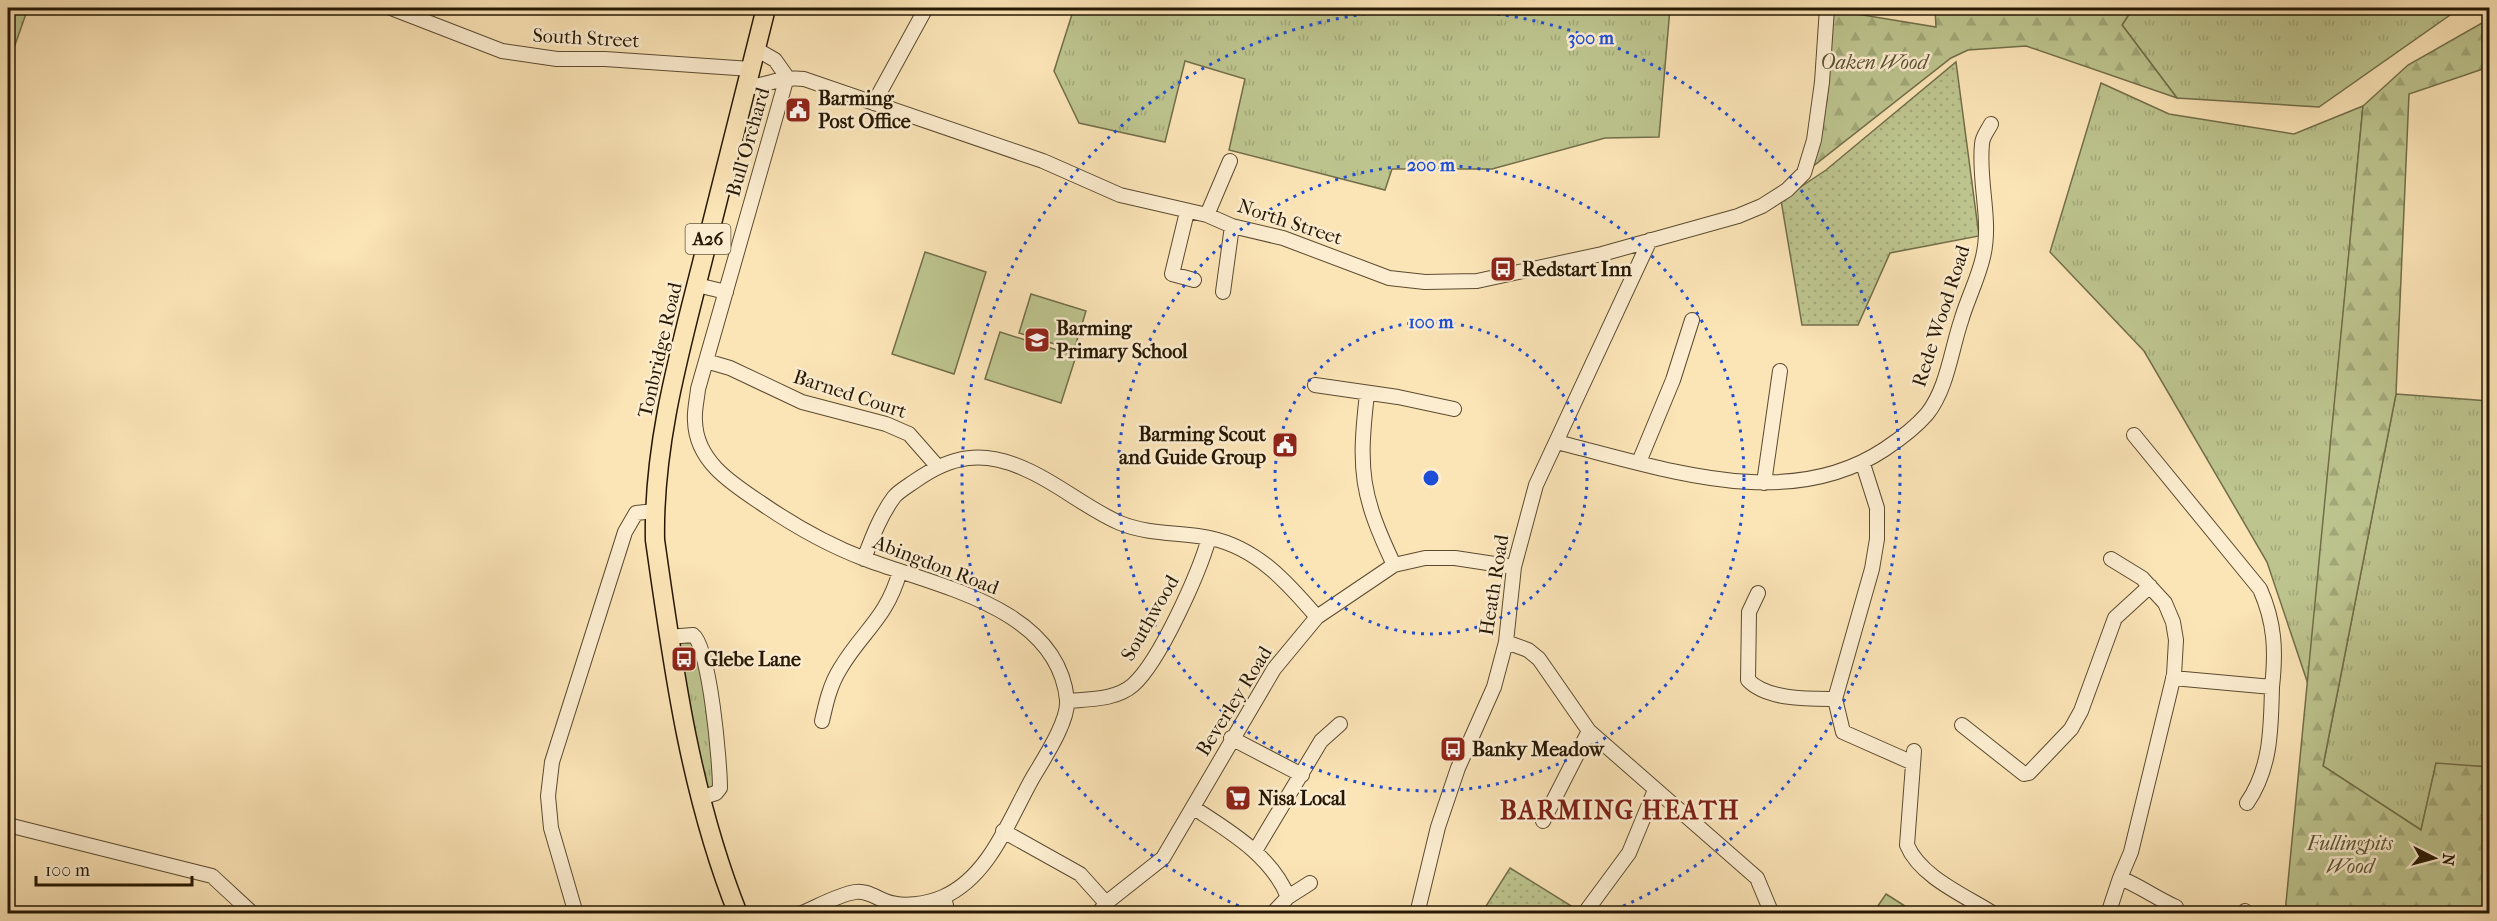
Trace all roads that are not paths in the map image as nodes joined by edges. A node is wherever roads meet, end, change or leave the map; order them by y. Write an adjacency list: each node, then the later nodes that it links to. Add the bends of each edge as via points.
1 (391, 8): 6 (street, South Street, via 502,51 557,59 605,58)
2 (766, 8): 5 (main road, Tonbridge Road / A26)
3 (926, 8): 9 (street)
4 (1827, 8): 15 (street, North Street, via 1814,140 1804,173 1762,206)
5 (756, 49): 6 (main road, Tonbridge Road / A26); 7 (street, via 775,60)
6 (751, 69): 8 (main road, Tonbridge Road / A26)
7 (787, 77): 8 (street, North Street); 9 (street, North Street); 18 (street, Bull Orchard)
8 (747, 87): 17 (main road, Tonbridge Road / A26)
9 (874, 103): 12 (street, North Street, via 1043,161 1120,195)
10 (1991, 124): 29 (street, Rede Wood Road, via 1981,142 1986,237 1983,258 1942,387 1928,413 1907,434)
11 (1230, 161): 13 (street)
12 (1187, 212): 13 (street, North Street); 16 (street, via 1172,274)
13 (1207, 215): 14 (street, North Street)
14 (1232, 226): 15 (street, North Street, via 1283,238 1389,278 1425,282 1509,276); 19 (street)
15 (1650, 240): 27 (street, Heath Road)
16 (1194, 280)
17 (697, 285): 18 (street); 32 (main road, Tonbridge Road / A26, via 671,393 657,472)
18 (726, 292): 21 (street, Abingdon Road)
19 (1223, 292)
20 (1692, 320): 28 (street, via 1673,380)
21 (705, 361): 30 (street, Barned Court, via 730,368 802,402 909,434); 34 (street, Abingdon Road, via 694,422 714,469 784,519)
22 (1780, 371): 31 (street)
23 (1311, 386): 24 (street)
24 (1367, 394): 25 (street); 36 (street, via 1361,469 1372,519)
25 (1454, 409)
26 (2134, 435): 45 (street, via 2260,589 2270,611 2276,641)
27 (1556, 442): 28 (street, Rede Wood Road); 37 (street, Heath Road, via 1536,485)
28 (1639, 462): 31 (street, Rede Wood Road, via 1697,475)
29 (1863, 464): 31 (street, Rede Wood Road, via 1814,479); 46 (street, via 1877,508 1877,539)
30 (938, 467): 33 (street, via 966,456 991,457 1026,469 1121,523 1165,534); 34 (street, via 895,496)
31 (1764, 483)
32 (655, 511): 42 (main road, Tonbridge Road / A26); 71 (street, via 636,513 625,532 552,762 548,796 551,828)
33 (1209, 538): 41 (street, via 1245,550 1282,577); 47 (street, Southwood, via 1201,567 1185,600 1133,685 1111,697)
34 (864, 559): 38 (street, Abingdon Road)
35 (2111, 559): 39 (street)
36 (1394, 565): 37 (street, Beverley Road, via 1445,558); 41 (street, Beverley Road)
37 (1514, 567): 43 (street, Heath Road)
38 (900, 571): 47 (street, Abingdon Road, via 990,606 1023,625 1042,641 1058,665); 48 (street, via 882,615 840,668 828,694)
39 (2150, 586): 44 (street, via 2165,603 2173,622); 50 (street, via 2115,618 2072,729 2029,773 2024,774)
40 (1758, 593): 46 (street, via 1749,612 1748,680 1764,690)
41 (1317, 617): 52 (street, Beverley Road, via 1274,669)
42 (668, 637): 55 (main road, Tonbridge Road / A26); 55 (street, via 693,635 701,646 713,707 720,788)
43 (1506, 642): 51 (street, via 1539,659); 76 (street, Heath Road, via 1494,687 1458,768)
44 (2174, 678): 45 (street); 62 (street, via 2131,852)
45 (2272, 687): 56 (street, via 2267,760 2259,786)
46 (1835, 699): 78 (street, via 1843,732 1914,757 1907,845 1911,856)
47 (1067, 701): 60 (street, via 1048,751)
48 (822, 721)
49 (1340, 723): 53 (street, via 1321,741)
50 (1962, 725)
51 (1590, 731): 54 (street); 58 (street)
52 (1231, 738): 53 (street); 57 (street, Beverley Road)
53 (1302, 775): 61 (street)
54 (1655, 790): 69 (street, via 1629,853); 77 (street, via 1757,878)
55 (700, 798): 72 (main road, Tonbridge Road / A26)
56 (2247, 803)
57 (1194, 808): 61 (street); 68 (street, Beverley Road, via 1163,858)
58 (1543, 820)
59 (8, 825): 70 (street, via 212,876)
60 (1004, 831): 64 (street, via 983,866); 68 (street, via 1080,874)
61 (1255, 851): 65 (street)
62 (2120, 878): 66 (street, via 2142,886); 79 (street)
63 (1311, 883): 65 (street)
64 (944, 897): 67 (street); 74 (street)
65 (1288, 897): 75 (street)
66 (2176, 907)
67 (887, 908): 73 (street, via 869,893 855,892)
68 (1102, 908)
69 (1591, 911)
70 (253, 914)
71 (576, 914)
72 (738, 914)
73 (800, 914)
74 (948, 914)
75 (1272, 914)
76 (1417, 914)
77 (1772, 914)
78 (1994, 914)
79 (2108, 914)

